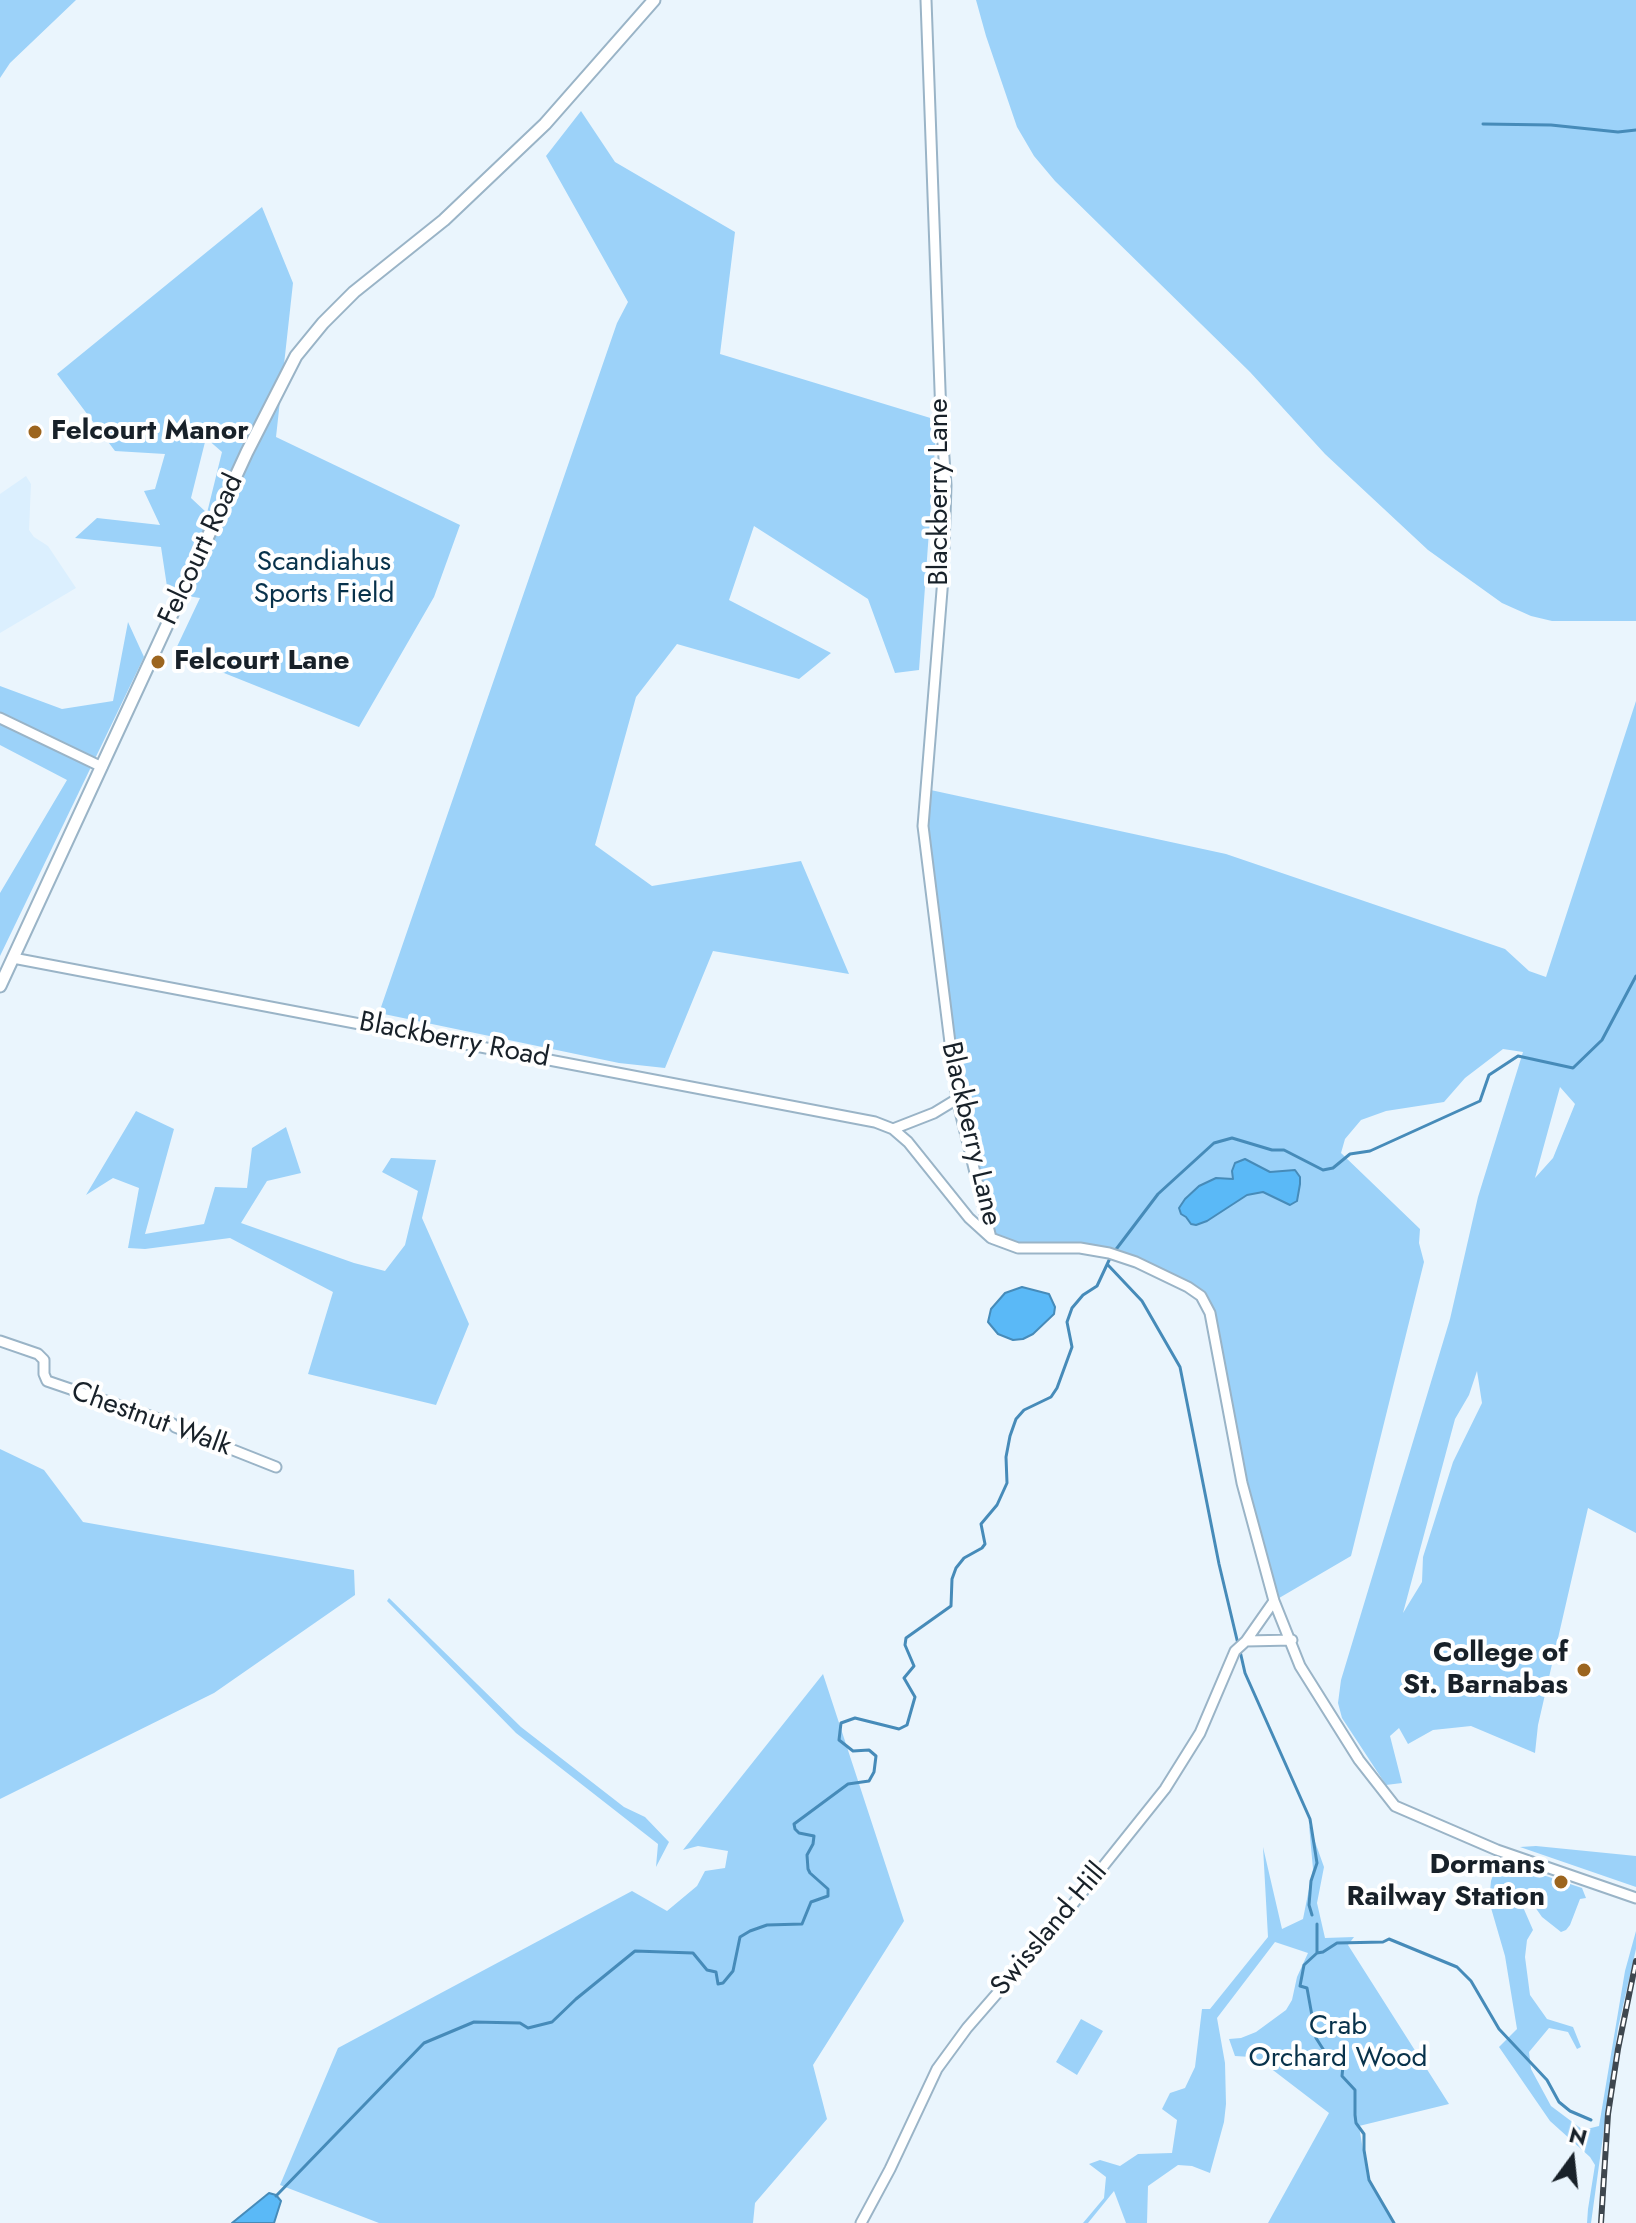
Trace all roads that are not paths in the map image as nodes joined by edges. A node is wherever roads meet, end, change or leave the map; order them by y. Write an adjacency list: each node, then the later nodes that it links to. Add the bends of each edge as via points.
1 (654, 0): 4 (street, Felcourt Road, via 545,124 444,220 354,292 296,356)
2 (926, 0): 7 (street, Blackberry Lane, via 946,485 923,826)
3 (0, 718): 4 (street)
4 (102, 767): 5 (street, Felcourt Road)
5 (13, 958): 6 (street, Felcourt Road); 8 (street, Blackberry Road)
6 (0, 986)
7 (957, 1099): 8 (street); 9 (street, Blackberry Lane)
8 (893, 1129): 9 (street, Blackberry Road)
9 (991, 1238): 12 (street, Blackberry Lane, via 1025,1249 1109,1253 1201,1296 1210,1313 1242,1483)
10 (0, 1341): 11 (street, Chestnut Walk, via 38,1354 47,1381)
11 (276, 1467)
12 (1274, 1601): 13 (street, Blackberry Lane); 14 (street, Swissland Hill)
13 (1292, 1640): 14 (street); 15 (street, Blackberry Lane, via 1300,1666 1329,1714 1395,1806 1497,1850)
14 (1246, 1641): 16 (street, Swissland Hill, via 1235,1651 1200,1733 1165,1789 937,2069)
15 (1635, 1897)
16 (861, 2223)

